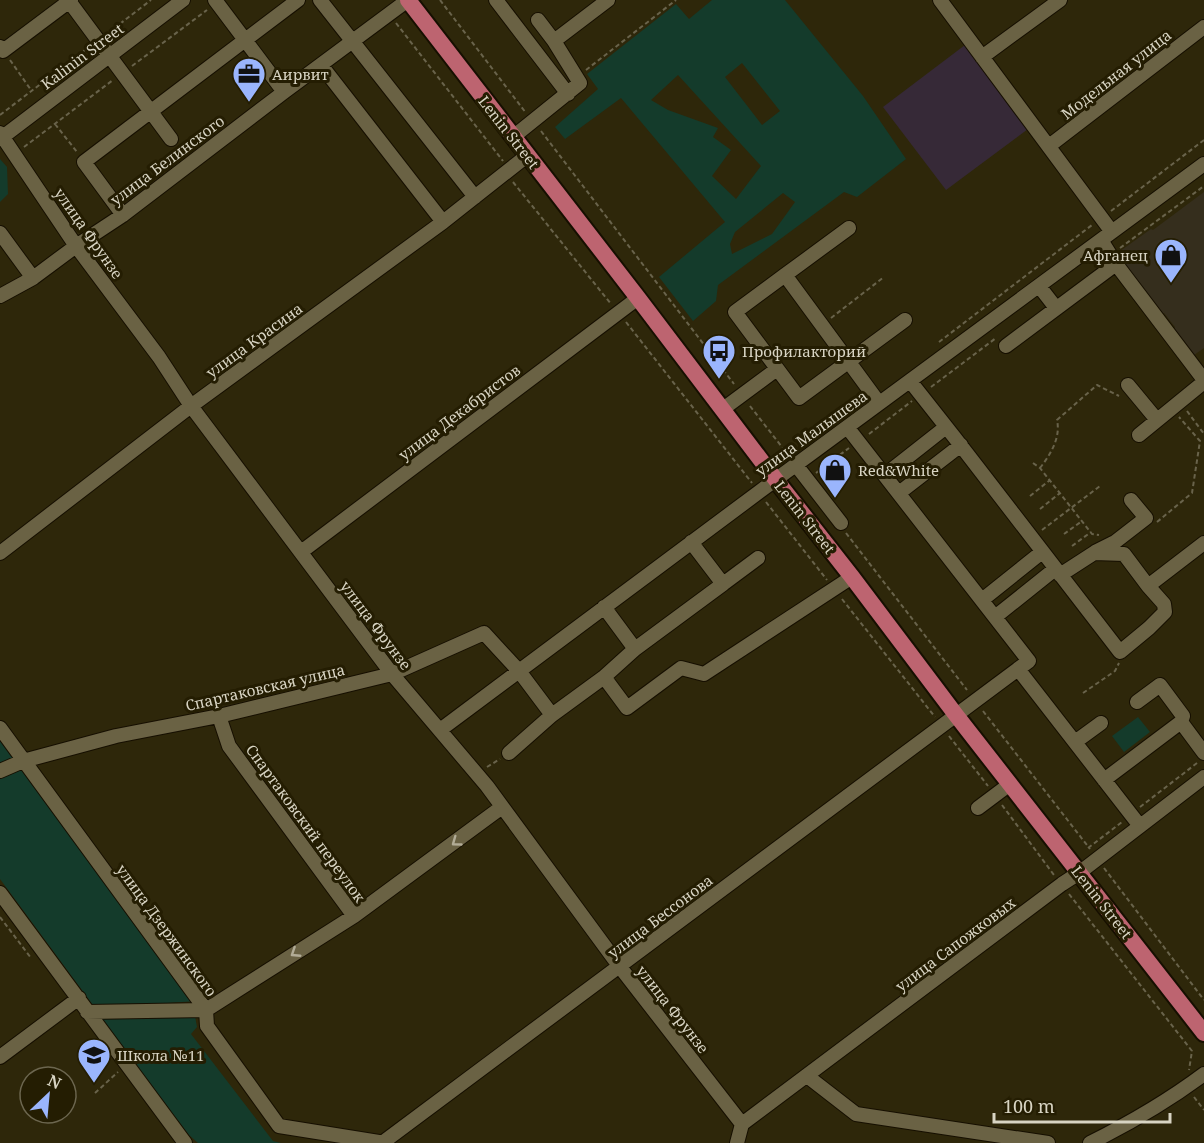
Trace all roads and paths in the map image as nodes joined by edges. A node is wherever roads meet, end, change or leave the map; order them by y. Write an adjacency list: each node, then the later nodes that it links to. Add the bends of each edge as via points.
1 (152, 0): 17 (path)
2 (183, 0): 22 (street, Kalinin Street)
3 (298, 0): 18 (street)
4 (320, 0): 20 (street)
5 (408, 0): 14 (street, улица Белинского); 36 (main road, Lenin Street)
6 (440, 0): 32 (path)
7 (496, 0): 29 (street)
8 (608, 0): 19 (street)
9 (676, 0): 26 (path)
10 (940, 0): 23 (street)
11 (1060, 0): 23 (street)
12 (216, 1): 18 (street); 25 (path)
13 (65, 2): 17 (street); 21 (street)
14 (389, 15): 20 (street, улица Белинского); 45 (path)
15 (538, 20): 19 (street)
16 (1204, 27): 40 (street, Модельная улица)
17 (98, 40): 22 (street); 27 (path)
18 (245, 40): 28 (street); 30 (street)
19 (554, 41): 26 (street)
20 (353, 42): 24 (street, улица Белинского); 47 (street)
21 (2, 49): 27 (path)
22 (110, 56): 25 (street); 35 (street, Kalinin Street)
23 (982, 57): 40 (street)
24 (321, 65): 28 (street, улица Белинского); 50 (street)
25 (123, 73): 30 (street); 33 (path)
26 (576, 77): 29 (street, via 580,83)
27 (32, 91): 31 (path)
28 (284, 92): 48 (street, улица Белинского)
29 (567, 94): 32 (street)
30 (151, 111): 38 (street); 43 (street)
31 (0, 115)
32 (533, 122): 36 (street); 73 (path)
33 (55, 124): 37 (path); 43 (path)
34 (32, 132): 37 (path)
35 (1, 136): 41 (street, улица Фрунзе)
36 (513, 137): 42 (main road, Lenin Street)
37 (36, 138): 41 (path)
38 (171, 139)
39 (1204, 140): 49 (path)
40 (1049, 146): 49 (street)
41 (15, 154): 54 (street, улица Фрунзе)
42 (528, 155): 45 (street, улица Красина); 61 (main road, Lenin Street)
43 (84, 162): 48 (street)
44 (1204, 164): 53 (street, улица Малышева)
45 (510, 169): 47 (street, улица Красина); 63 (path, via 512,180)
46 (1204, 186): 55 (path)
47 (475, 197): 50 (street, улица Красина)
48 (123, 215): 54 (street, улица Белинского)
49 (1102, 218): 53 (street); 67 (path)
50 (443, 222): 77 (street, улица Красина)
51 (849, 228): 56 (street)
52 (0, 233): 58 (street)
53 (1106, 236): 55 (street); 59 (street, улица Малышева)
54 (76, 246): 58 (street, улица Белинского); 77 (street, улица Фрунзе)
55 (1114, 259): 62 (street); 71 (street)
56 (785, 275): 65 (street); 69 (street, via 735,312)
57 (884, 277): 65 (path)
58 (33, 278): 60 (street, улица Белинского)
59 (1039, 286): 62 (street); 70 (street, улица Малышева)
60 (0, 296)
61 (638, 298): 63 (street, улица Декабристов); 79 (main road, Lenin Street)
62 (1056, 308): 66 (street)
63 (618, 313): 95 (path); 112 (street, улица Декабристов)
64 (905, 320): 68 (street)
65 (822, 325): 68 (street)
66 (1005, 339): 74 (path)
67 (936, 344)
68 (848, 362): 69 (street, via 799,398); 75 (street)
69 (777, 369): 73 (street)
70 (910, 381): 74 (street); 75 (street, улица Малышева)
71 (1204, 381): 76 (street)
72 (1128, 385): 78 (street)
73 (742, 395): 79 (street); 88 (path)
74 (921, 395): 82 (street); 85 (path)
75 (879, 404): 81 (street, улица Малышева)
76 (1175, 405): 80 (street); 83 (path); 102 (path, via 1200,441 1192,493 1155,523)
77 (191, 406): 112 (street, улица Фрунзе); 114 (street, улица Красина)
78 (1147, 408): 80 (street); 89 (path, via 1097,385 1057,420 1052,453)
79 (723, 409): 92 (main road, Lenin Street)
80 (1157, 420): 84 (street)
81 (847, 427): 85 (street); 88 (street, улица Малышева)
82 (946, 427): 86 (street); 90 (street)
83 (1204, 434)
84 (1138, 435)
85 (859, 441): 90 (street); 91 (path)
86 (961, 445): 96 (street); 107 (street)
87 (1033, 463): 89 (path)
88 (796, 465): 91 (street); 92 (street, улица Малышева)
89 (1040, 468): 93 (path)
90 (885, 475): 96 (street)
91 (807, 479): 104 (street)
92 (776, 480): 95 (street, улица Малышева); 118 (main road, Lenin Street)
93 (1050, 480): 97 (path); 98 (path)
94 (1100, 486): 100 (path)
95 (759, 492): 108 (street, улица Малышева); 121 (path)
96 (899, 493): 122 (street)
97 (1060, 493): 100 (path); 101 (path)
98 (1030, 496)
99 (1131, 500): 102 (street)
100 (1072, 508): 103 (path); 107 (path)
101 (1041, 509)
102 (1146, 518): 109 (street)
103 (1082, 521): 105 (path); 106 (path)
104 (841, 523)
105 (1091, 532): 109 (path); 111 (path)
106 (1065, 534)
107 (1031, 538): 113 (street)
108 (691, 542): 119 (street); 123 (street, улица Малышева)
109 (1115, 542): 115 (street)
110 (1204, 543): 120 (street)
111 (1072, 546)
112 (301, 552): 129 (street, улица Фрунзе)
113 (1042, 552): 117 (street); 122 (street)
114 (0, 553)
115 (1094, 553): 117 (street); 120 (street, via 1124,554)
116 (758, 558): 119 (street)
117 (1058, 572): 124 (street); 126 (street)
118 (852, 577): 121 (street); 134 (main road, Lenin Street)
119 (723, 584): 125 (street)
120 (1148, 586): 126 (street, via 1164,604 1165,612)
121 (834, 589): 130 (street, via 704,674 681,668 627,708); 138 (path)
122 (982, 600): 124 (street)
123 (604, 606): 125 (street); 128 (street, улица Малышева)
124 (995, 617): 127 (street, via 1029,661)
125 (635, 649): 130 (street)
126 (1120, 652): 131 (path, via 1116,671)
127 (1018, 669): 134 (street, улица Бессонова); 141 (street)
128 (519, 671): 129 (street, Спартаковская улица, via 484,633); 133 (street); 140 (street, улица Малышева)
129 (392, 674): 135 (street, Спартаковская улица); 140 (street, улица Фрунзе)
130 (604, 677): 133 (street)
131 (1083, 693)
132 (1137, 702): 136 (street, via 1160,685 1183,716)
133 (552, 715): 142 (street)
134 (957, 715): 138 (street, улица Бессонова); 149 (main road, Lenin Street)
135 (219, 716): 144 (street, Спартаковская улица, via 116,736); 159 (street, Спартаковский переулок, via 229,746)
136 (1181, 722): 143 (street); 148 (street)
137 (1101, 723): 141 (street)
138 (942, 726): 150 (path); 160 (street, улица Бессонова)
139 (0, 728): 144 (street, улица Дзержинского)
140 (440, 730): 146 (street, улица Фрунзе)
141 (1075, 742): 148 (street)
142 (509, 753): 146 (path)
143 (1204, 755): 153 (path)
144 (23, 761): 145 (street, Спартаковская улица); 163 (street, улица Дзержинского)
145 (0, 771)
146 (477, 774): 151 (street, улица Фрунзе)
147 (1204, 777): 154 (street, улица Сапожковых)
148 (1104, 780): 153 (street)
149 (1010, 784): 150 (street); 156 (main road, Lenin Street)
150 (994, 795): 152 (street); 157 (path)
151 (502, 807): 159 (street, one-way to 159); 160 (street, улица Фрунзе)
152 (978, 808)
153 (1131, 814): 154 (street); 155 (path)
154 (1140, 826): 155 (street, улица Сапожковых)
155 (1093, 854): 156 (street, улица Сапожковых); 162 (path)
156 (1079, 873): 157 (street, улица Сапожковых); 165 (main road, Lenin Street)
157 (1062, 884): 169 (street, улица Сапожковых); 170 (path, via 1192,1051)
158 (1, 896): 161 (street)
159 (354, 916): 163 (street, one-way to 163)
160 (620, 967): 173 (street, улица Фрунзе); 175 (street, улица Бессонова)
161 (79, 998): 164 (street); 166 (street)
162 (1204, 1000)
163 (206, 1010): 164 (street); 175 (street, улица Дзержинского, via 207,1026 279,1126)
164 (87, 1012): 167 (street)
165 (1204, 1033)
166 (0, 1057)
167 (127, 1064): 171 (path); 174 (street)
168 (1204, 1074): 170 (street)
169 (807, 1076): 173 (street, улица Сапожковых); 177 (street, via 856,1114)
170 (1187, 1087): 172 (path); 178 (street)
171 (95, 1093)
172 (1204, 1110)
173 (742, 1124): 176 (street)
174 (185, 1143)
175 (383, 1143)
176 (736, 1143)
177 (1048, 1143)
178 (1090, 1143)

